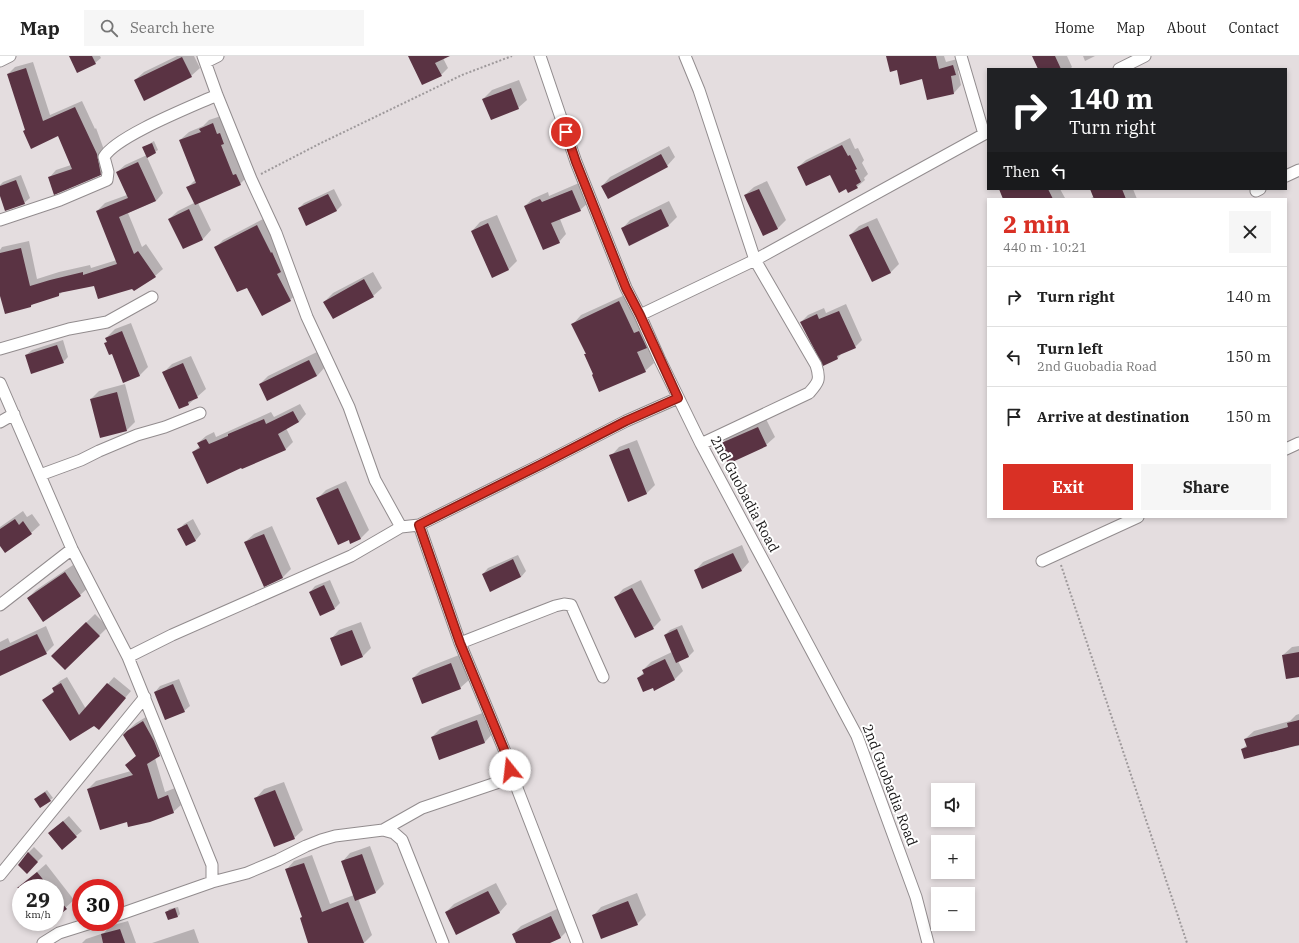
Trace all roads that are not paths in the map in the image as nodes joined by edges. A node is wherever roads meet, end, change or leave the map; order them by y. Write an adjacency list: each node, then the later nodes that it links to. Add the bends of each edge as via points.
1 (10, 56): 8 (street)
2 (218, 56): 7 (street)
3 (540, 56): 17 (street, 2nd Guobadia Road, via 576,162 626,288)
4 (686, 56): 15 (street)
5 (961, 56): 11 (street)
6 (1145, 56): 9 (street)
7 (205, 59): 10 (street)
8 (0, 61)
9 (1121, 68)
10 (217, 95): 14 (street, via 135,133 107,152 104,157 108,172 107,180 60,200); 30 (street, via 251,180 276,233 307,317 349,407 375,480)
11 (986, 133): 15 (street)
12 (1299, 170): 13 (street)
13 (1287, 176)
14 (0, 220)
15 (755, 260): 17 (street); 25 (street, via 816,366 819,375 817,384 809,394)
16 (152, 297): 18 (street, via 106,322 69,329)
17 (640, 315): 20 (street, 2nd Guobadia Road)
18 (0, 349)
19 (0, 383): 22 (street)
20 (678, 398): 25 (street, 2nd Guobadia Road); 29 (street, via 626,421)
21 (200, 413): 27 (street, via 137,435)
22 (14, 414): 23 (street); 27 (street)
23 (0, 422)
24 (1299, 443): 26 (street)
25 (701, 444): 48 (street, 2nd Guobadia Road, via 857,736 916,897)
26 (1287, 449)
27 (40, 475): 31 (street)
28 (1136, 518): 32 (street)
29 (419, 525): 30 (street); 34 (street)
30 (400, 527): 35 (street, via 351,556)
31 (72, 549): 33 (street); 35 (street)
32 (1042, 561)
33 (0, 605)
34 (460, 643): 36 (street, via 554,606 571,605); 38 (street, via 508,759)
35 (128, 657): 37 (street)
36 (603, 677)
37 (145, 699): 40 (street, via 84,764 53,809 36,824); 41 (street); 42 (street, via 212,865)
38 (510, 770): 39 (street, via 508,777 499,782 422,808); 47 (street)
39 (383, 830): 42 (street, via 321,840 247,873); 46 (street, via 394,833 402,840)
40 (0, 867)
41 (0, 875)
42 (212, 882): 43 (street)
43 (124, 913)
44 (72, 929): 45 (street, via 59,933)
45 (43, 943)
46 (443, 943)
47 (577, 943)
48 (928, 943)

